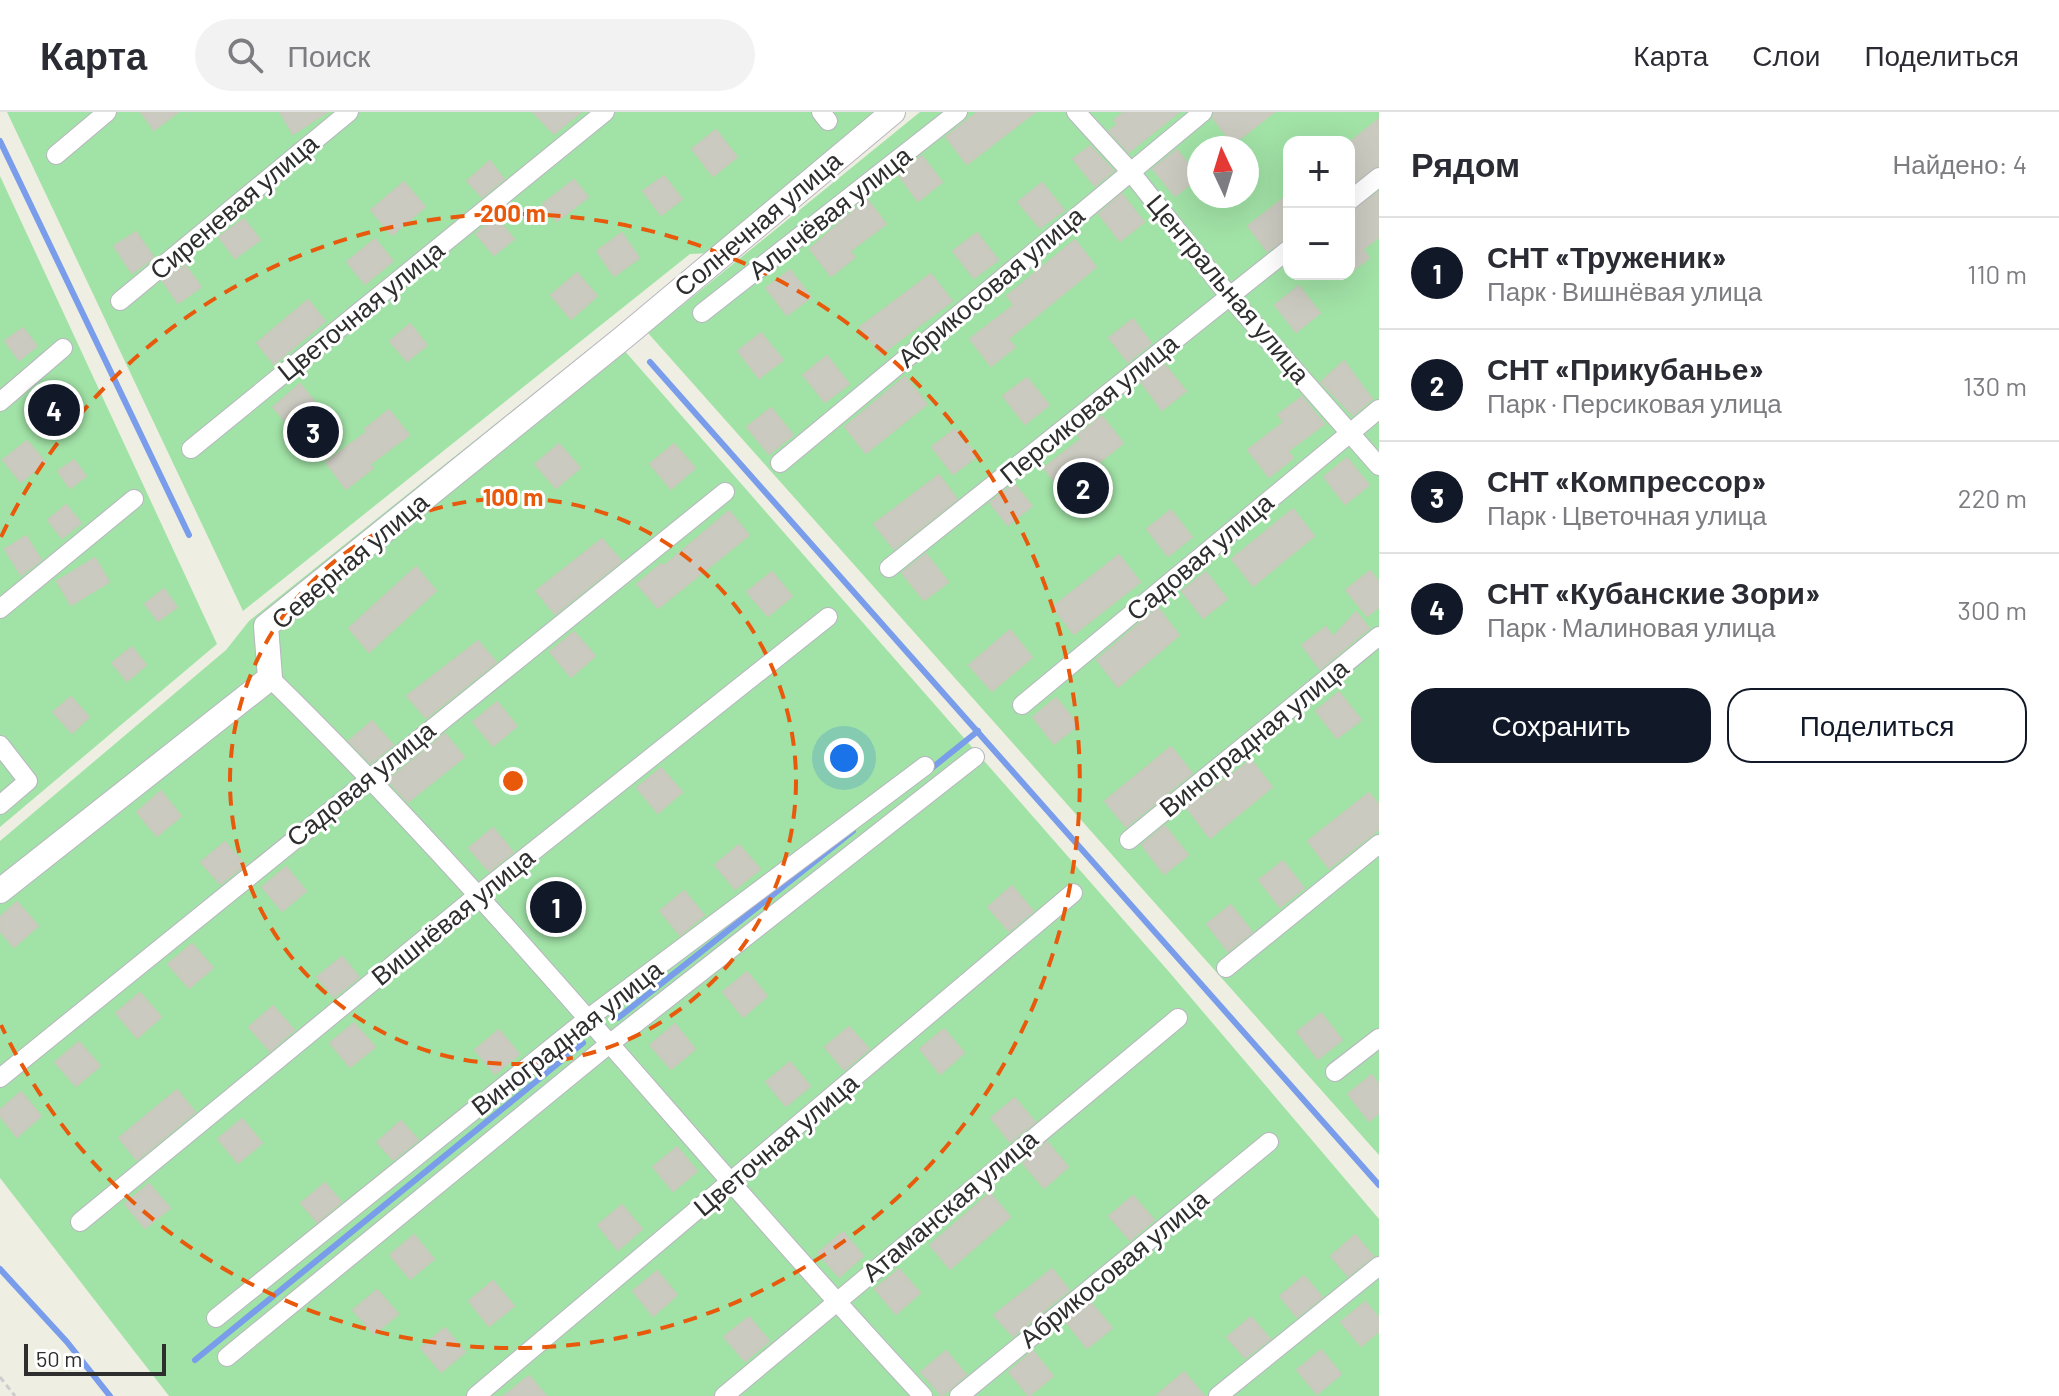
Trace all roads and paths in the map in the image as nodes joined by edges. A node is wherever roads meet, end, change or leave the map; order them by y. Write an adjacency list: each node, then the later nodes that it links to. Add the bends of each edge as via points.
1 (107, 112): 8 (street)
2 (349, 112): 14 (street, Сиреневая улица)
3 (605, 112): 21 (street, Цветочная улица)
4 (893, 112): 16 (street, Солнечная улица)
5 (958, 112): 15 (street, Алычёвая улица)
6 (1076, 112): 9 (street, Центральная улица)
7 (1203, 112): 9 (street, Абрикосовая улица)
8 (56, 155)
9 (1130, 171): 13 (street, Центральная улица); 22 (street, Абрикосовая улица)
10 (1379, 177): 11 (street)
11 (1355, 196)
12 (1283, 254): 13 (street, Персиковая улица)
13 (1230, 297): 20 (street, Центральная улица); 26 (street, Персиковая улица)
14 (120, 301)
15 (702, 313)
16 (624, 337): 30 (street, Северная улица, via 266,626)
17 (63, 348): 18 (street)
18 (0, 402)
19 (1379, 409): 20 (street, Садовая улица)
20 (1350, 433): 23 (street, Центральная улица); 31 (street, Садовая улица)
21 (191, 449)
22 (780, 463)
23 (1379, 466)
24 (725, 492): 35 (street, Садовая улица)
25 (134, 499): 27 (street)
26 (889, 568)
27 (0, 609)
28 (828, 617): 41 (street, Вишнёвая улица)
29 (1379, 636): 37 (street, Виноградная улица)
30 (270, 678): 35 (street); 39 (street)
31 (1022, 705)
32 (0, 745): 36 (street, via 28,781)
33 (975, 757): 46 (street)
34 (925, 766): 44 (street, Виноградная улица)
35 (370, 776): 41 (street); 48 (street, Садовая улица)
36 (0, 805)
37 (1129, 840)
38 (1379, 844): 42 (street)
39 (0, 891)
40 (1073, 893): 50 (street, Цветочная улица)
41 (478, 895): 44 (street); 51 (street, Вишнёвая улица)
42 (1226, 968)
43 (1178, 1018): 53 (street, Атаманская улица)
44 (586, 1020): 46 (street); 54 (street, Виноградная улица)
45 (1379, 1038): 47 (street)
46 (608, 1045): 50 (street); 55 (street)
47 (1335, 1072)
48 (0, 1078)
49 (1269, 1142): 61 (street, Абрикосовая улица)
50 (731, 1183): 53 (street); 58 (street, Цветочная улица)
51 (80, 1222)
52 (1379, 1266): 62 (street)
53 (835, 1301): 59 (street, Атаманская улица); 60 (street)
54 (216, 1318)
55 (227, 1357)
56 (0, 1377): 57 (path)
57 (15, 1396)
58 (476, 1396)
59 (724, 1396)
60 (923, 1396)
61 (959, 1396)
62 (1218, 1396)

